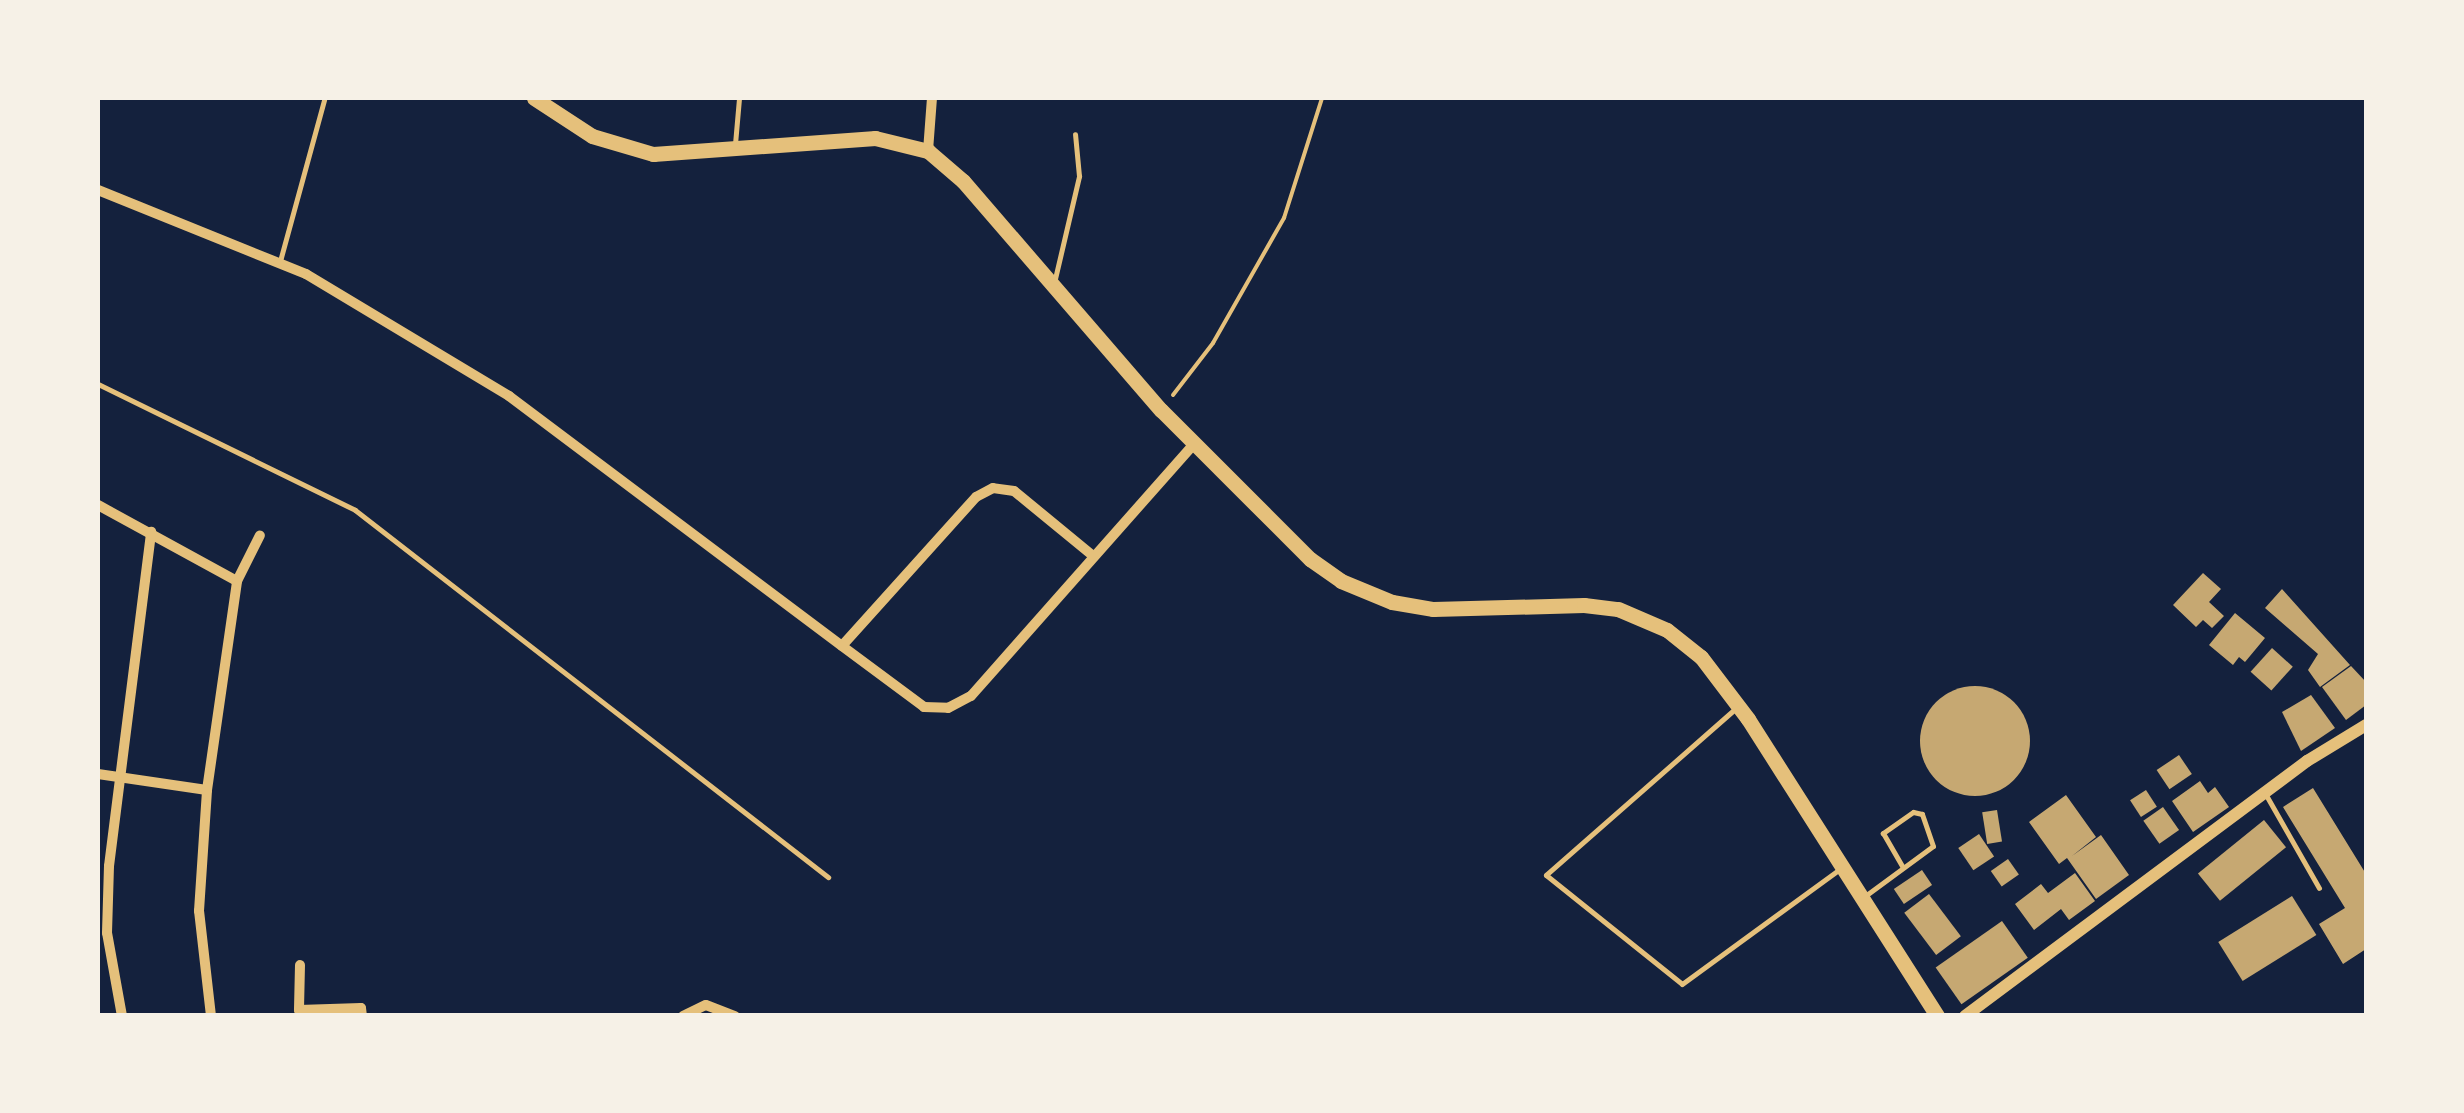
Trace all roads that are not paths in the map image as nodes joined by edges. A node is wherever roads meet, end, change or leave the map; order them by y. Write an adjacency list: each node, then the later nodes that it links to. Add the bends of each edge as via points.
1 (534, 98): 6 (main road, via 592,136 652,154)
2 (740, 98): 6 (lane)
3 (932, 98): 7 (street)
4 (324, 100): 9 (lane)
5 (1075, 134): 10 (lane, via 1079,176)
6 (734, 147): 7 (main road, via 875,138)
7 (928, 151): 10 (main road, via 963,181)
8 (98, 190): 9 (street)
9 (280, 261): 18 (street, via 509,396)
10 (1052, 289): 12 (main road)
11 (98, 384): 27 (lane, via 356,510)
12 (1194, 444): 16 (street); 19 (main road, via 1310,560 1366,594 1449,610 1618,609 1667,630 1701,657)
13 (98, 506): 14 (street)
14 (151, 532): 17 (street); 22 (street)
15 (260, 535): 17 (street)
16 (1092, 554): 18 (street, via 972,696 948,708 924,707); 18 (street, via 1014,492 993,488 976,497)
17 (236, 581): 23 (street)
18 (842, 646)
19 (1738, 706): 25 (main road); 25 (lane, via 1546,875 1682,984)
20 (2366, 725): 24 (street)
21 (98, 774): 22 (street)
22 (116, 777): 23 (street); 31 (street, via 107,932)
23 (207, 790): 32 (street, via 199,911)
24 (2264, 792): 28 (lane); 37 (street)
25 (1846, 864): 29 (main road)
26 (1904, 867): 26 (lane, via 1883,833 1912,812 1922,814 1933,846); 29 (lane)
27 (828, 877)
28 (2320, 888)
29 (1864, 896): 36 (main road)
30 (300, 965): 33 (street, via 299,1010 361,1008)
31 (122, 1016)
32 (212, 1016)
33 (362, 1016)
34 (683, 1016): 35 (street, via 706,1005)
35 (735, 1016)
36 (1938, 1016)
37 (1965, 1016)

